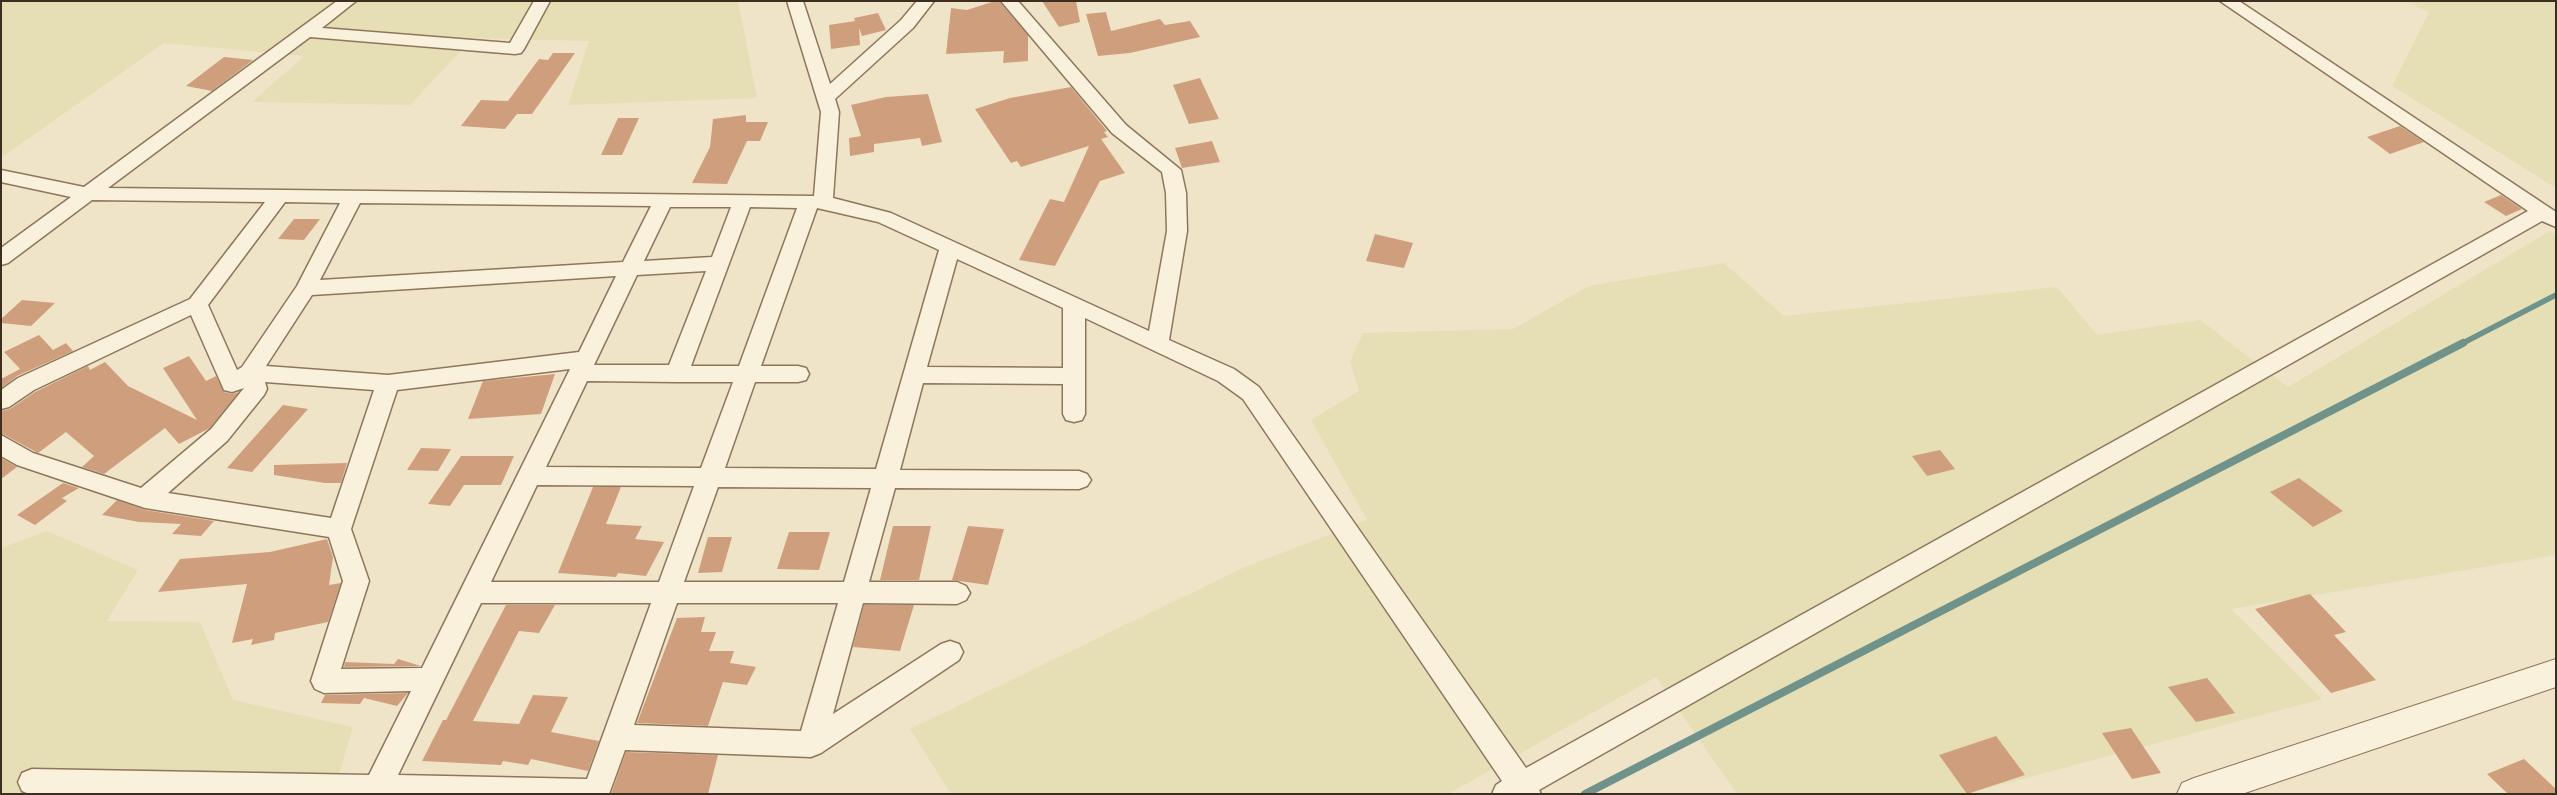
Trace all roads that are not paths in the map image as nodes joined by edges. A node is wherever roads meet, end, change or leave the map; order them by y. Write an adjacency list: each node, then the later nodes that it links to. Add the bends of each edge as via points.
1 (348, 1): 7 (street)
2 (542, 1): 7 (street, via 514,49)
3 (795, 1): 8 (street)
4 (926, 1): 8 (street, via 907,24)
5 (1009, 1): 24 (street, via 1119,129 1171,170 1176,192 1177,231)
6 (2228, 1): 16 (street)
7 (308, 32): 10 (street)
8 (825, 98): 15 (street, via 830,112)
9 (1, 176): 10 (street)
10 (87, 194): 11 (street); 18 (street)
11 (280, 196): 12 (street); 22 (street)
12 (353, 197): 13 (street); 21 (street)
13 (663, 201): 14 (street); 20 (street)
14 (742, 201): 15 (street); 19 (street)
15 (816, 202): 17 (street, via 884,216); 28 (street)
16 (2549, 216): 54 (street)
17 (950, 247): 23 (street); 30 (street)
18 (1, 258)
19 (719, 263): 20 (street); 27 (street)
20 (631, 268): 21 (street); 25 (street)
21 (306, 288): 26 (street)
22 (197, 304): 26 (street, via 232,384); 33 (street, via 26,384)
23 (1074, 305): 24 (street); 31 (street)
24 (1158, 344): 54 (street, via 1226,375 1251,393)
25 (583, 366): 27 (street); 32 (street); 36 (street)
26 (250, 374): 32 (street); 40 (street, via 256,389 219,435)
27 (677, 374): 28 (street)
28 (747, 374): 29 (street); 37 (street)
29 (798, 374)
30 (914, 375): 31 (street); 38 (street)
31 (1074, 376): 34 (street)
32 (388, 383): 41 (street)
33 (1, 401)
34 (1074, 414)
35 (1, 444): 40 (street, via 25,459)
36 (529, 476): 37 (street); 42 (street)
37 (710, 477): 38 (street); 43 (street)
38 (886, 479): 39 (street); 44 (street)
39 (1079, 480)
40 (145, 498): 41 (street)
41 (339, 529): 48 (street, via 356,581 324,681)
42 (473, 592): 43 (street); 48 (street)
43 (668, 592): 44 (street); 49 (street)
44 (853, 593): 45 (street); 50 (street)
45 (956, 594)
46 (950, 652): 50 (street)
47 (2556, 673): 55 (street)
48 (431, 678): 52 (street)
49 (616, 738): 50 (street); 52 (street, via 596,792)
50 (811, 744)
51 (32, 782): 53 (street)
52 (378, 787): 53 (street)
53 (275, 790)
54 (1518, 791)
55 (2194, 794)

